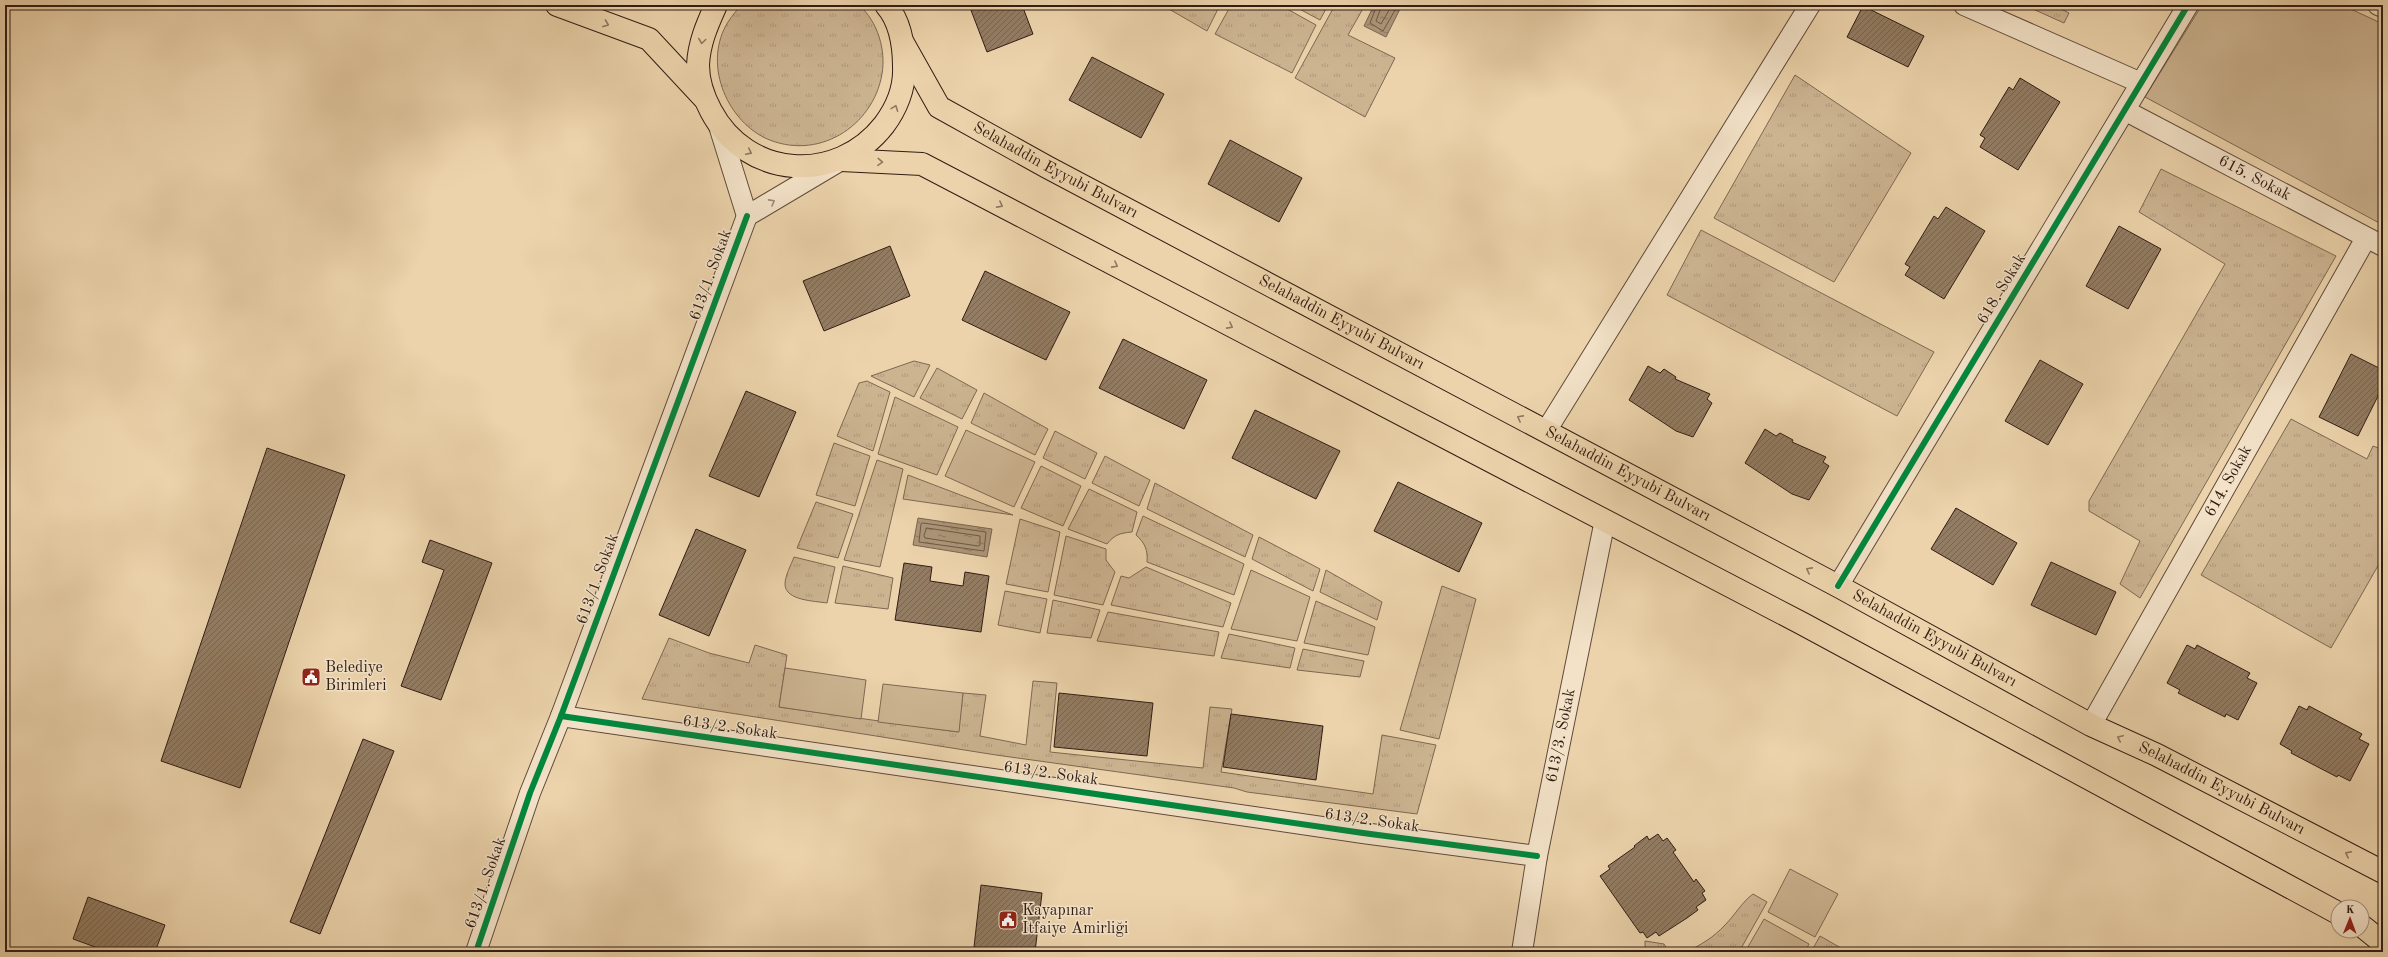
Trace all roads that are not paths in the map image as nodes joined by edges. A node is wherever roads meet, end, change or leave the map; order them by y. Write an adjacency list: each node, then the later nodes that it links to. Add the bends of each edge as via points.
1 (557, 5): 11 (main road, one-way to 11, via 649,40)
2 (716, 5): 11 (main road, one-way to 11, via 702,34 698,66)
3 (886, 5): 9 (main road)
4 (1810, 5): 17 (street)
5 (1964, 5): 10 (street)
6 (2188, 5): 10 (street, 618. Sokak)
7 (2378, 5): 8 (street)
8 (2383, 7)
9 (903, 43): 14 (main road, one-way to 9, via 871,141 894,113 904,79); 17 (main road, Selahaddin Eyyubi Bulvarı, one-way to 9, via 1047,167 939,107)
10 (2141, 83): 12 (street, 618. Sokak)
11 (704, 98): 13 (main road)
12 (2126, 111): 16 (street, 615. Sokak); 19 (street, 618. Sokak)
13 (718, 126): 14 (main road, one-way to 14, via 742,148 770,163 806,168); 15 (street)
14 (841, 160): 15 (street, one-way to 14); 18 (main road, one-way to 18, via 922,164)
15 (747, 216): 20 (street, 613/1. Sokak)
16 (2375, 242): 21 (street, 614. Sokak)
17 (1546, 431): 19 (main road, Selahaddin Eyyubi Bulvarı, one-way to 17)
18 (1605, 520): 22 (street, 613/3. Sokak); 24 (main road)
19 (1838, 586): 21 (main road, Selahaddin Eyyubi Bulvarı)
20 (561, 716): 22 (street, 613/2. Sokak, via 1363,833); 27 (street, 613/1. Sokak, via 530,793)
21 (2091, 725): 23 (main road, Selahaddin Eyyubi Bulvarı, one-way to 21, via 2157,755)
22 (1538, 856): 28 (street, 613/3. Sokak)
23 (2383, 872)
24 (2330, 909)
25 (2370, 932): 26 (main road)
26 (2383, 943)
27 (476, 952)
28 (1522, 952)

